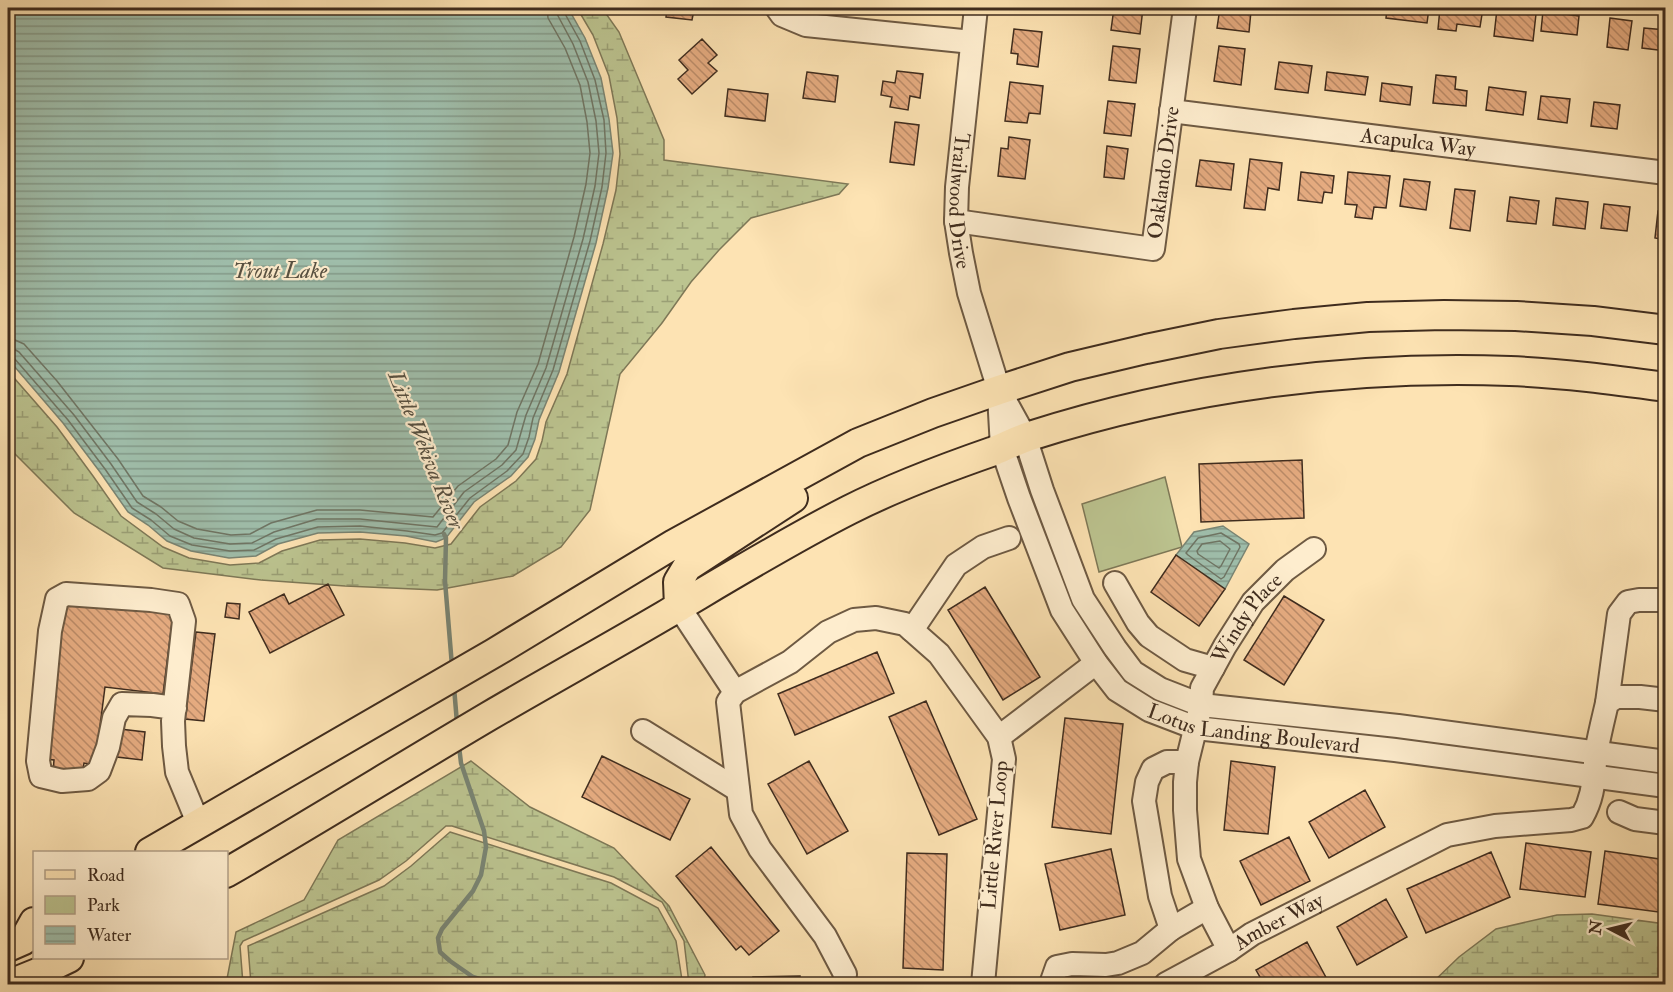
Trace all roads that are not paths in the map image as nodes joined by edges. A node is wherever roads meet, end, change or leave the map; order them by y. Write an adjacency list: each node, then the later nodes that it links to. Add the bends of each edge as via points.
1 (777, 8): 4 (street, via 782,15 806,25)
2 (976, 8): 4 (street, Trailwood Drive)
3 (1185, 8): 5 (street, Oaklando Drive)
4 (972, 42): 7 (street, Trailwood Drive)
5 (1172, 111): 6 (street, Acapulca Way); 7 (street, Oaklando Drive, via 1153,249)
6 (1665, 174)
7 (956, 221): 10 (street, Trailwood Drive, via 969,292)
8 (1665, 330): 10 (main road, via 1516,316 1379,317 1294,324 1146,349 1070,367)
9 (1665, 387): 11 (main road, via 1511,371 1441,370 1296,379 1154,403)
10 (999, 390): 11 (street, Trailwood Drive); 12 (main road)
11 (1014, 442): 17 (main road, via 851,509); 19 (street, Lotus Landing Boulevard, via 1019,498 1062,610); 24 (street, Lotus Landing Boulevard, via 1042,490 1083,599 1115,648 1133,672 1160,689)
12 (858, 443): 17 (main road, via 823,479 687,567 678,582); 37 (main road, via 674,544 418,698)
13 (1009, 538): 18 (street, via 956,565)
14 (1314, 549): 20 (street, Windy Place, via 1285,570 1254,602)
15 (1115, 583): 20 (street, via 1149,636 1185,660)
16 (1658, 600): 23 (street, via 1628,603 1619,614)
17 (678, 607): 21 (street); 39 (main road)
18 (912, 630): 21 (street, Little River Loop, via 905,624 876,618 854,620 828,632 790,662); 28 (street, Little River Loop, via 939,654)
19 (1096, 663): 26 (street, Lotus Landing Boulevard, via 1117,690 1149,710); 28 (street)
20 (1213, 668): 24 (street, Windy Place, via 1202,688)
21 (735, 692): 34 (street, via 728,702)
22 (1665, 700): 23 (street, via 1616,697)
23 (1607, 703): 29 (street)
24 (1201, 705): 26 (street, Amber Way); 29 (street, Lotus Landing Boulevard)
25 (175, 708): 25 (street, via 184,621 178,604 66,594 57,599 50,631 38,761 41,776 62,781 88,779 99,771 114,718 122,704); 37 (street, via 177,772)
26 (1196, 728): 30 (street, Amber Way); 32 (street, Lotus Landing Boulevard)
27 (643, 730): 34 (street)
28 (999, 737): 50 (street, Little River Loop, via 1004,759)
29 (1596, 753): 31 (street, Lotus Landing Boulevard); 32 (street)
30 (1188, 762): 40 (street, Amber Way, via 1185,810 1189,859); 44 (street, via 1167,762 1153,769 1144,801 1160,896)
31 (1665, 762)
32 (1594, 778): 33 (street, Lotus Landing Boulevard); 46 (street, Amber Way, via 1590,804 1582,817 1447,835 1252,934)
33 (1665, 786)
34 (738, 790): 49 (street, via 741,814 760,849 825,936 845,974)
35 (1619, 812): 36 (street, via 1635,819)
36 (1665, 823)
37 (199, 839): 38 (main road)
38 (154, 851)
39 (228, 872)
40 (1207, 908): 44 (street); 46 (street, Amber Way)
41 (33, 912): 42 (main road)
42 (8, 923)
43 (33, 924): 45 (main road, via 24,940)
44 (1171, 928): 51 (street, via 1142,953 1118,963 1058,967)
45 (8, 947)
46 (1229, 950): 52 (street)
47 (50, 968): 48 (main road)
48 (10, 984)
49 (844, 984)
50 (983, 984)
51 (1051, 984)
52 (1166, 984)

